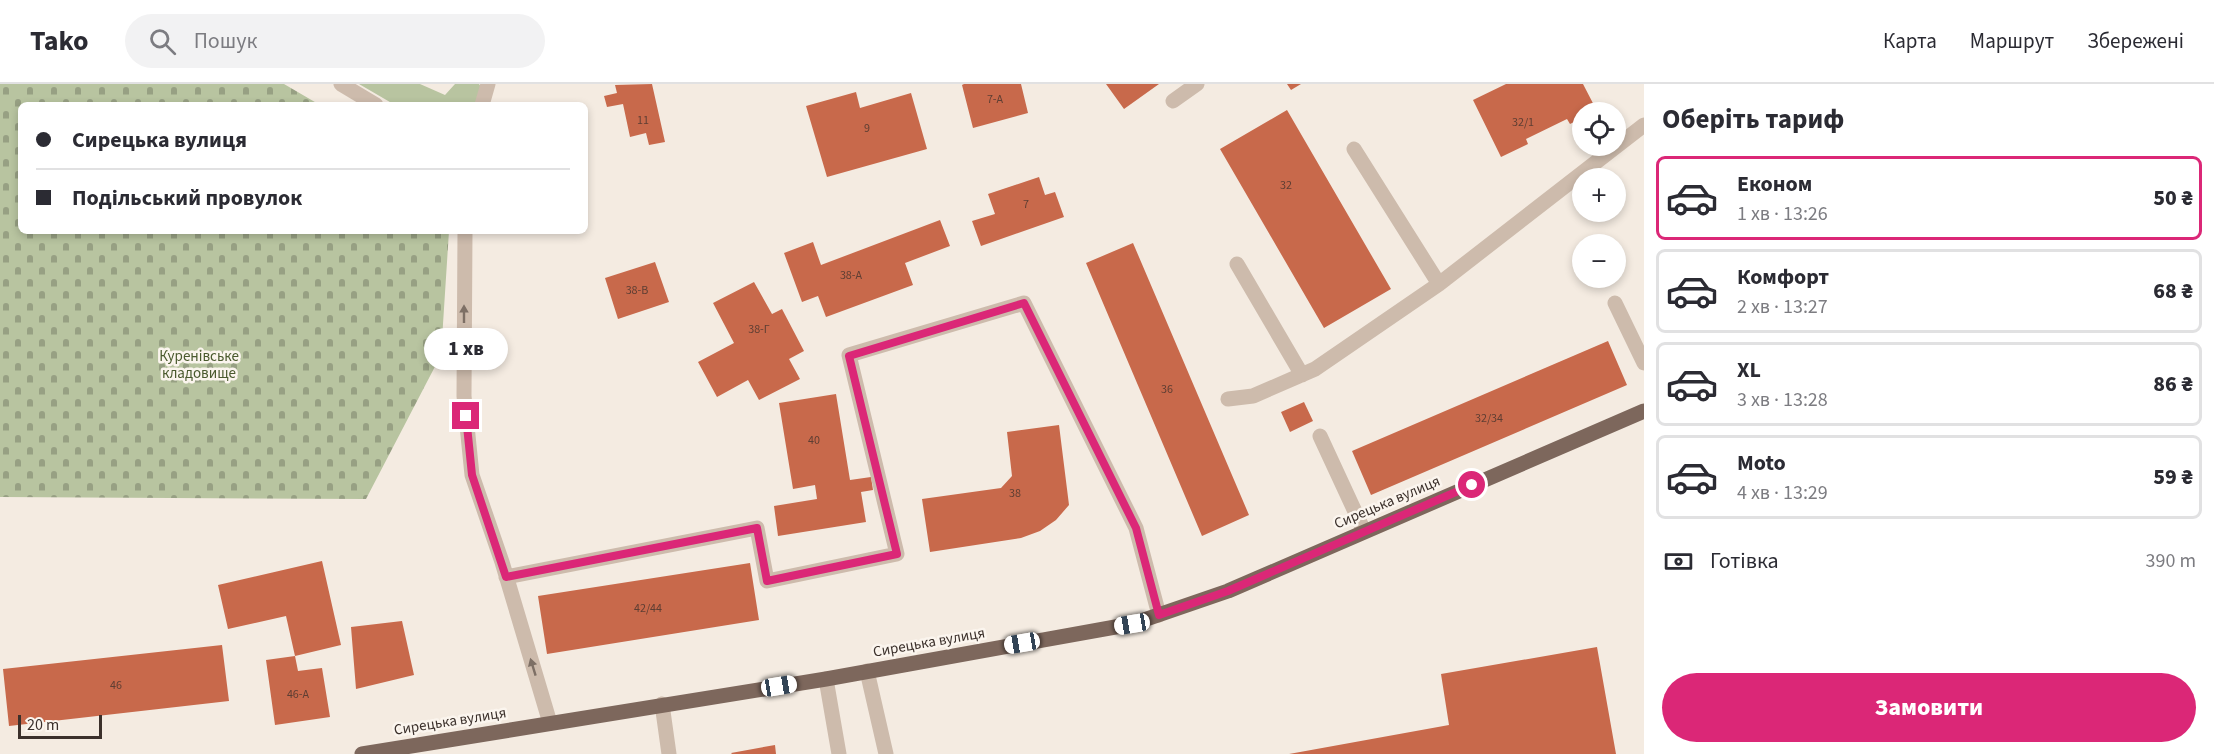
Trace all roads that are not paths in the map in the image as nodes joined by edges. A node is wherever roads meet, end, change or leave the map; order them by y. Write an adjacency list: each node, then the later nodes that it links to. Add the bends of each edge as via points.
1 (341, 84): 5 (street)
2 (488, 84): 6 (street)
3 (1197, 84): 4 (street)
4 (1173, 101)
5 (371, 102)
6 (484, 102)
7 (1644, 126): 11 (street)
8 (1354, 148): 11 (street)
9 (465, 234): 19 (street, one-way to 9, via 472,475 464,396)
10 (1237, 264): 14 (street)
11 (1439, 284): 14 (street)
12 (1615, 303): 13 (street)
13 (1644, 363)
14 (1302, 375): 15 (street, via 1253,396)
15 (1228, 399)
16 (1644, 411): 18 (main road, Сирецька вулиця)
17 (1320, 436): 18 (street)
18 (1364, 531): 20 (main road, Сирецька вулиця, via 1228,591)
19 (506, 577): 20 (street, via 757,528 767,581 897,554 849,356 1024,303 1136,528); 24 (street, one-way to 19)
20 (1159, 615): 21 (main road, Сирецька вулиця, via 1132,624)
21 (867, 671): 22 (main road, Сирецька вулиця); 28 (street)
22 (826, 679): 23 (main road, Сирецька вулиця); 27 (street)
23 (662, 704): 24 (main road, Сирецька вулиця); 26 (street)
24 (550, 723): 25 (main road, Сирецька вулиця)
25 (362, 754)
26 (669, 754)
27 (839, 754)
28 (886, 754)

